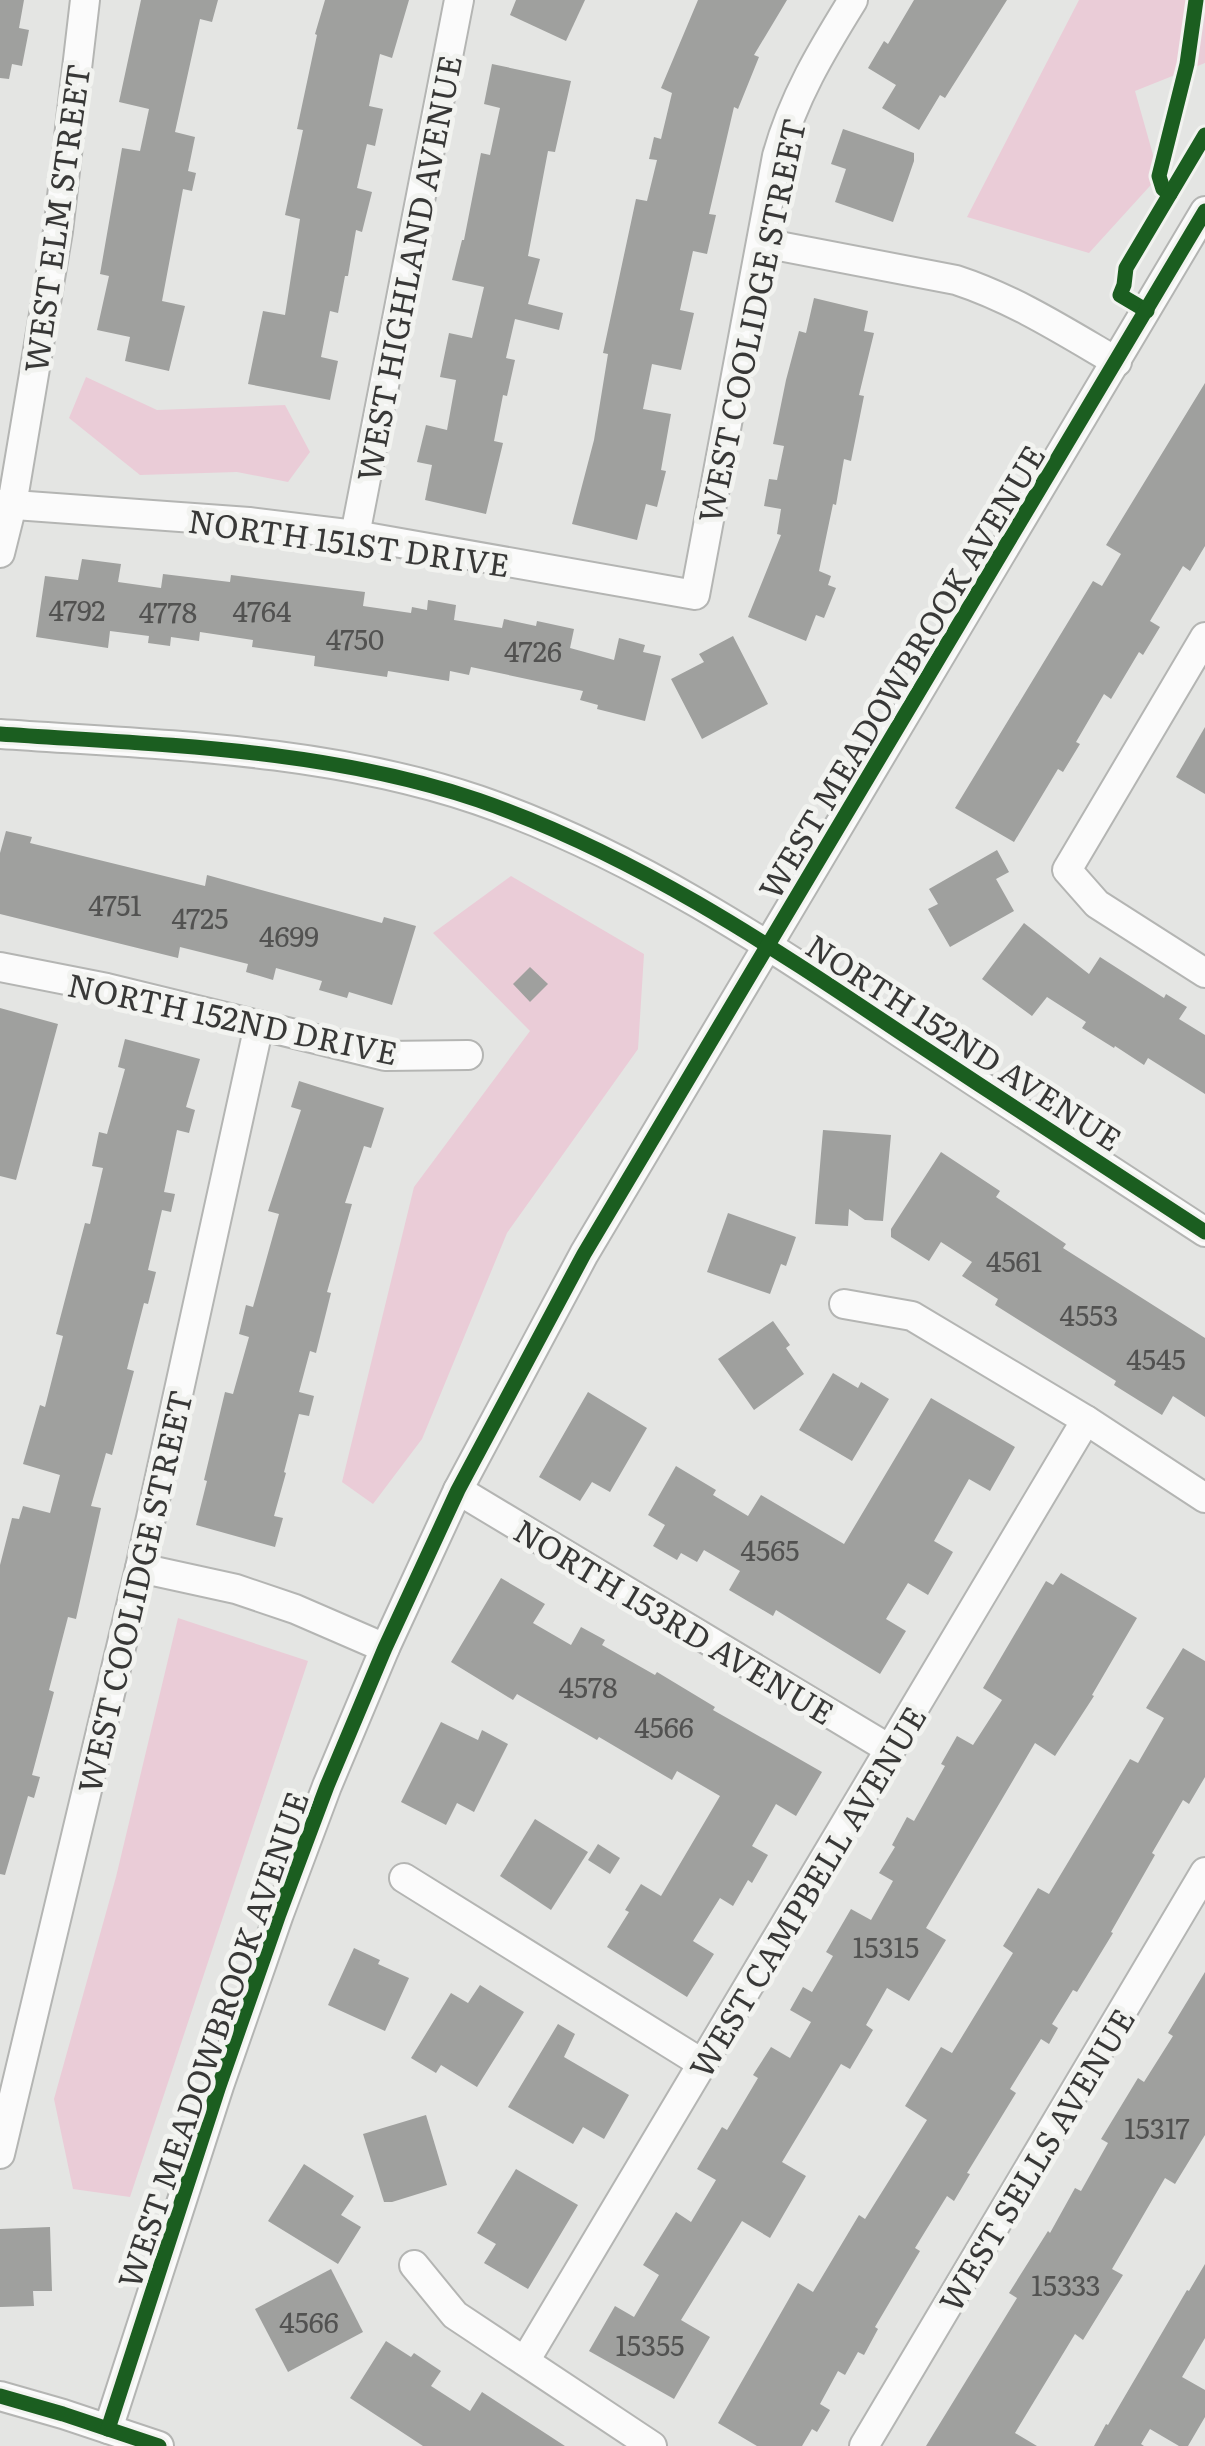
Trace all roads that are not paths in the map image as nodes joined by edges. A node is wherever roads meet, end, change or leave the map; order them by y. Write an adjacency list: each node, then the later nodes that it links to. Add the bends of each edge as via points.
1 (85, 0): 7 (street, WEST ELM STREET, via 58,231)
2 (458, 0): 8 (street, WEST HIGHLAND AVENUE)
3 (854, 0): 5 (street, WEST COOLIDGE STREET, via 784,131)
4 (1205, 211): 6 (street, WEST MEADOWBROOK AVENUE)
5 (762, 243): 6 (street, via 980,288); 10 (street, WEST COOLIDGE STREET)
6 (1117, 362): 13 (street, WEST MEADOWBROOK AVENUE)
7 (6, 504): 8 (street, NORTH 151ST DRIVE); 9 (street, WEST ELM STREET)
8 (355, 535): 10 (street, NORTH 151ST DRIVE)
9 (0, 553)
10 (695, 595)
11 (1205, 638): 15 (street, via 1067,870 1097,904)
12 (0, 734): 13 (street, NORTH 152ND AVENUE, via 290,756 431,787 554,830)
13 (768, 944): 18 (street, NORTH 152ND AVENUE); 21 (street, WEST MEADOWBROOK AVENUE, via 584,1254)
14 (0, 968): 16 (street, NORTH 152ND DRIVE)
15 (1205, 973)
16 (259, 1026): 17 (street, NORTH 152ND DRIVE, via 385,1056); 23 (street, WEST COOLIDGE STREET)
17 (468, 1055)
18 (1205, 1232)
19 (844, 1304): 20 (street, via 912,1316)
20 (1086, 1420): 22 (street); 25 (street, WEST CAMPBELL AVENUE)
21 (458, 1490): 24 (street, WEST MEADOWBROOK AVENUE); 25 (street, NORTH 153RD AVENUE)
22 (1205, 1498)
23 (140, 1568): 24 (street, via 236,1589); 29 (street, WEST COOLIDGE STREET)
24 (385, 1648): 33 (street, WEST MEADOWBROOK AVENUE, via 279,1914)
25 (891, 1750): 28 (street, WEST CAMPBELL AVENUE)
26 (1205, 1872): 36 (street, WEST SELLS AVENUE)
27 (404, 1878): 28 (street)
28 (702, 2064): 31 (street, WEST CAMPBELL AVENUE)
29 (0, 2154)
30 (414, 2265): 31 (street, via 455,2315)
31 (525, 2361): 35 (street)
32 (0, 2396): 33 (street)
33 (108, 2428): 34 (street)
34 (158, 2446)
35 (652, 2446)
36 (864, 2446)

